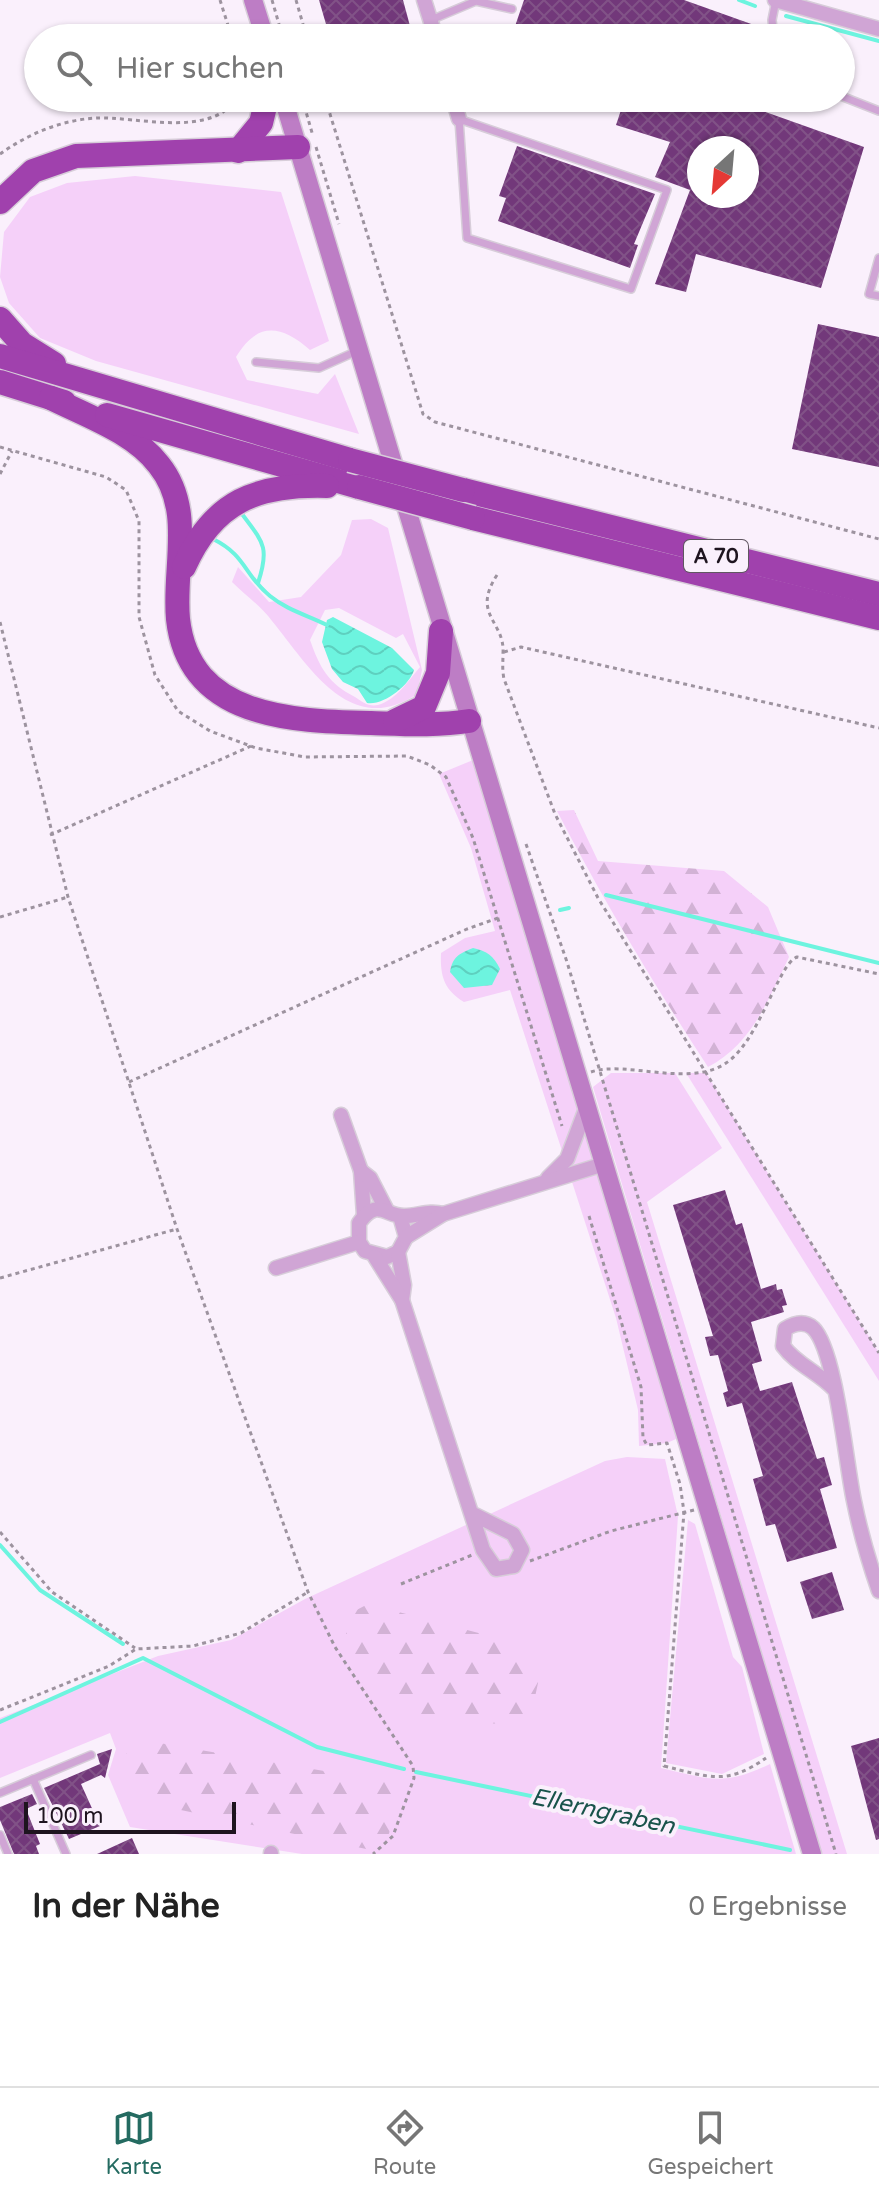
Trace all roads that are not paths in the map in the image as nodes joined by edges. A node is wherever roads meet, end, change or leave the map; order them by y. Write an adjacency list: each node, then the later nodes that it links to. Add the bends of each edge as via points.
1 (253, 0): 6 (main road)
2 (424, 0): 5 (street)
3 (776, 0): 8 (lane); 9 (street)
4 (512, 9): 5 (lane, via 476,1)
5 (431, 20): 7 (street)
6 (261, 24)
7 (432, 24)
8 (772, 24)
9 (879, 29)
10 (855, 102): 11 (lane)
11 (879, 111)
12 (264, 112): 17 (highway)
13 (287, 112): 16 (main road)
14 (457, 112): 15 (street)
15 (459, 119): 15 (lane, via 667,190 631,289 467,238)
16 (298, 147): 17 (highway); 22 (main road)
17 (238, 151): 18 (highway, via 76,156 33,171)
18 (0, 202)
19 (879, 258): 20 (lane, via 869,294)
20 (879, 296)
21 (0, 319): 25 (highway, via 22,344)
22 (357, 351): 24 (lane, via 319,368); 32 (main road)
23 (0, 356): 25 (highway, A 70)
24 (256, 362)
25 (84, 381): 30 (highway, A 70, bridge, via 350,460)
26 (0, 382): 27 (highway, A 70)
27 (51, 398): 28 (highway, A 70); 29 (highway, via 138,444 159,464 178,502)
28 (359, 487): 29 (highway, via 281,487 235,503 206,526); 31 (highway, A 70, bridge)
29 (181, 573): 34 (highway, via 177,608 182,638 193,661 223,695 270,716)
30 (879, 594)
31 (879, 618)
32 (441, 631): 33 (main road); 34 (highway, via 438,673 424,707)
33 (469, 721): 34 (highway); 35 (main road)
34 (389, 723)
35 (587, 1106): 37 (main road); 39 (street, via 567,1159)
36 (341, 1115): 38 (street)
37 (604, 1164): 39 (street); 59 (main road)
38 (361, 1171): 40 (street); 42 (street)
39 (546, 1180): 41 (street)
40 (386, 1209): 42 (street); 43 (street)
41 (443, 1214): 43 (street); 44 (street)
42 (364, 1215): 45 (street)
43 (400, 1216): 44 (street)
44 (406, 1237): 46 (street)
45 (359, 1242): 47 (street); 48 (street)
46 (398, 1252): 47 (street); 49 (street)
47 (375, 1257): 49 (street)
48 (276, 1268)
49 (402, 1300): 51 (street)
50 (834, 1389): 50 (street, via 812,1327 794,1323 785,1329 781,1336 789,1355); 52 (street, via 855,1506)
51 (471, 1513): 51 (street, via 513,1534 522,1550 507,1569 496,1569 483,1550)
52 (879, 1591)
53 (91, 1755): 54 (lane)
54 (33, 1779): 55 (lane); 58 (lane)
55 (0, 1793)
56 (0, 1835): 57 (lane)
57 (8, 1854)
58 (66, 1854)
59 (812, 1854)

